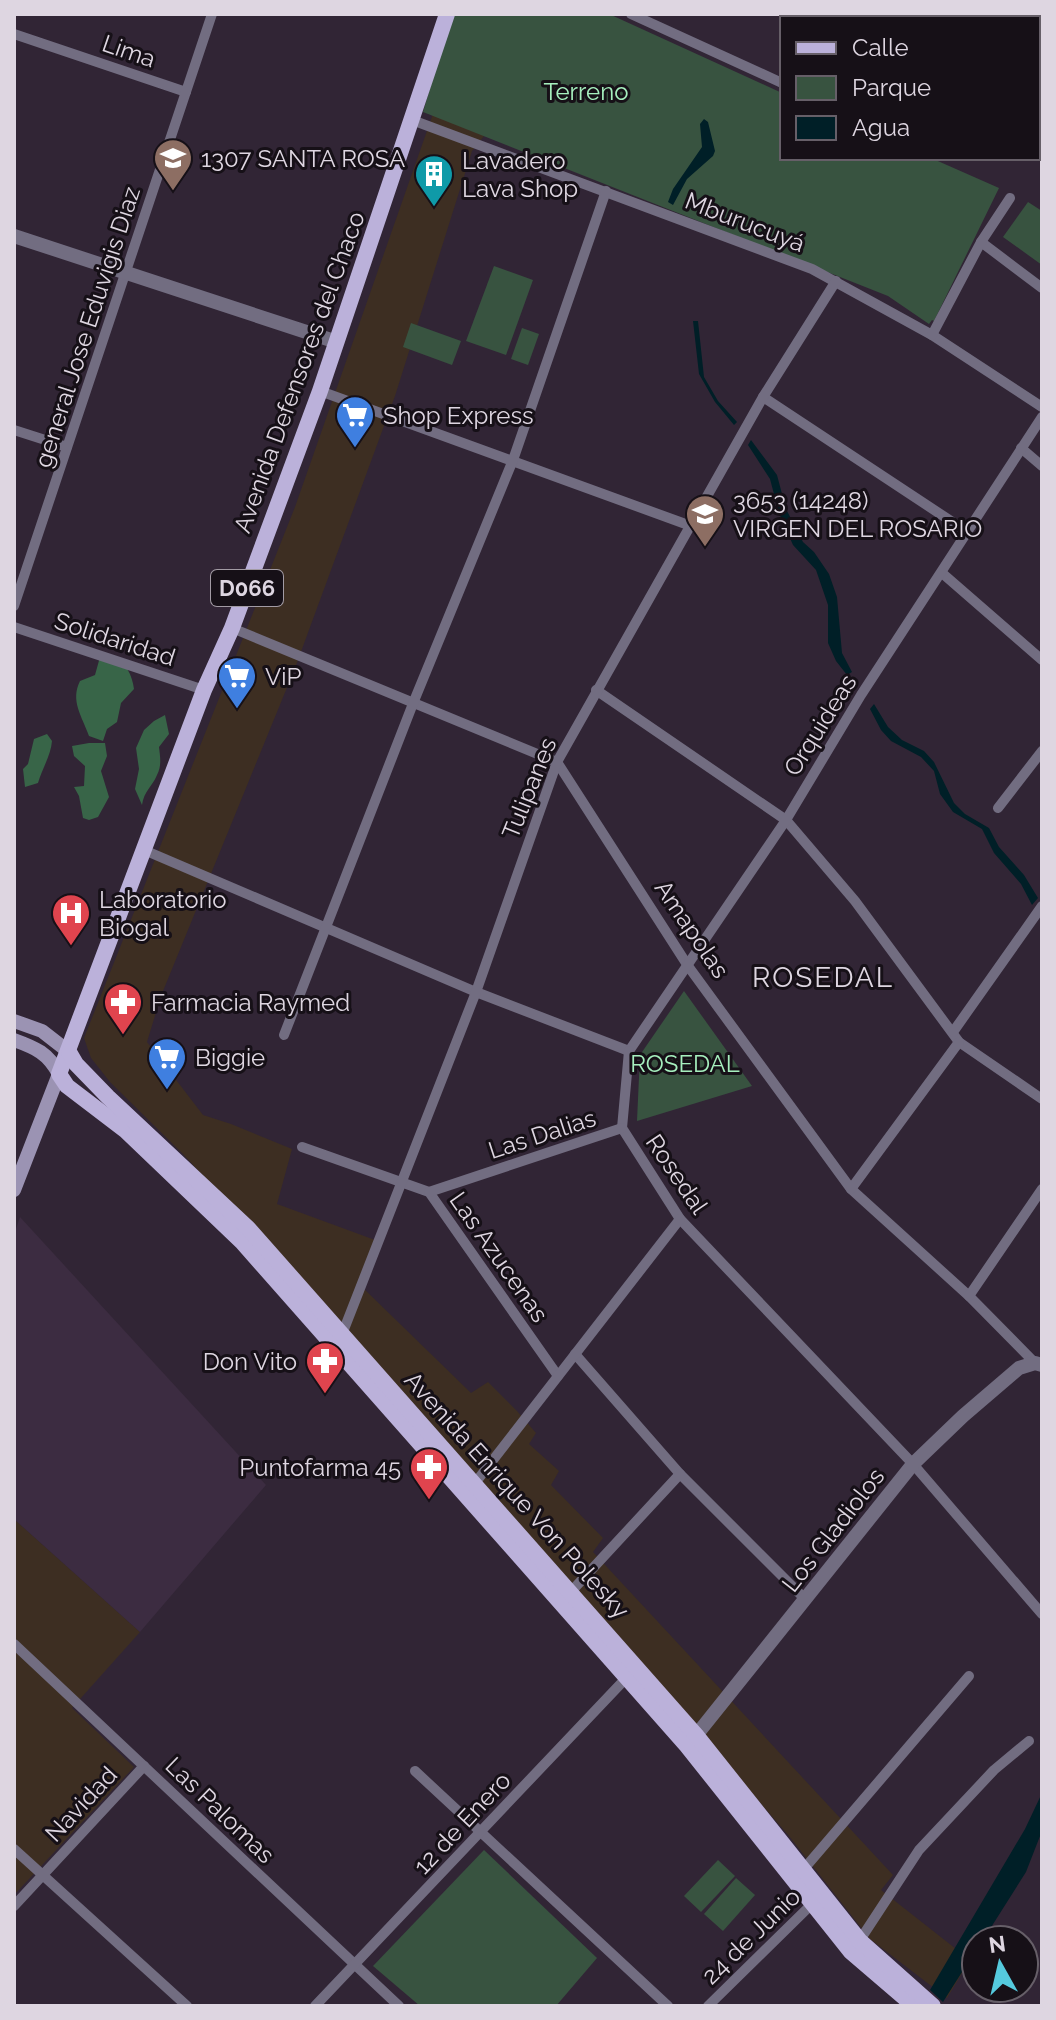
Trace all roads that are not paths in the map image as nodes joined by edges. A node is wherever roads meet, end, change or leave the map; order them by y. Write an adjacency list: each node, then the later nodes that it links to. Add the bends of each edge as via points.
1 (212, 14): 6 (street, general Jose Eduvigis Diaz)
2 (447, 14): 7 (main road, Avenida Defensores del Chaco / D066)
3 (631, 14): 5 (street)
4 (14, 34): 6 (street, Lima)
5 (780, 82)
6 (186, 92): 12 (street, general Jose Eduvigis Diaz)
7 (412, 120): 8 (street, Mburucuyá); 16 (main road, Avenida Defensores del Chaco / D066)
8 (606, 191): 13 (street, Mburucuyá); 24 (street)
9 (1010, 198): 11 (street)
10 (14, 236): 12 (street)
11 (981, 242): 14 (street); 15 (street)
12 (126, 273): 16 (street); 22 (street, general Jose Eduvigis Diaz)
13 (836, 281): 15 (street, Mburucuyá); 18 (street, Tulipanes)
14 (1042, 288)
15 (932, 335): 19 (street, Mburucuyá)
16 (337, 342): 17 (main road, Avenida Defensores del Chaco / D066)
17 (320, 391): 24 (street); 31 (main road, Avenida Defensores del Chaco / D066)
18 (763, 397): 26 (street, Tulipanes); 27 (street)
19 (1042, 407)
20 (1042, 417): 23 (street, Orquideas)
21 (14, 430): 22 (street)
22 (67, 447): 29 (street, general Jose Eduvigis Diaz)
23 (1021, 448): 25 (street); 27 (street, Orquideas)
24 (513, 460): 26 (street); 35 (street)
25 (1042, 466)
26 (691, 526): 34 (street, Tulipanes)
27 (966, 531): 28 (street, Orquideas)
28 (942, 573): 32 (street); 39 (street, Orquideas)
29 (14, 606)
30 (14, 627): 33 (street, Solidaridad)
31 (232, 628): 33 (main road, Avenida Defensores del Chaco / D066); 35 (street)
32 (1042, 660)
33 (204, 690): 40 (main road, Avenida Defensores del Chaco / D066)
34 (596, 690): 37 (street, Tulipanes); 39 (street)
35 (414, 701): 37 (street); 42 (street)
36 (1042, 751): 38 (street)
37 (557, 762): 43 (street, Amapolas); 44 (street, Tulipanes)
38 (998, 808)
39 (786, 820): 43 (street, Orquideas); 47 (street, via 855,901)
40 (144, 850): 42 (street); 50 (main road, Avenida Defensores del Chaco / D066)
41 (1042, 906): 47 (street)
42 (325, 926): 44 (street); 46 (street)
43 (688, 966): 49 (street, Orquideas); 56 (street, Amapolas)
44 (476, 992): 49 (street); 55 (street, Tulipanes)
45 (14, 1021): 50 (main road, via 42,1031)
46 (284, 1035)
47 (956, 1037): 52 (street); 56 (street)
48 (14, 1040): 51 (main road, via 40,1049)
49 (629, 1051): 53 (street, Rosedal)
50 (69, 1052): 51 (main road, Avenida Defensores del Chaco / D066); 62 (main road, Avenida Enrique Von Polesky, via 108,1097 248,1228)
51 (59, 1074): 58 (main road, Avenida Defensores del Chaco / D066); 62 (main road, Avenida Enrique Von Polesky, via 197,1198)
52 (1042, 1099)
53 (622, 1128): 59 (street, Las Dalias); 60 (street, Rosedal)
54 (302, 1147): 55 (street, Las Azucenas)
55 (402, 1182): 59 (street, Las Azucenas); 62 (street, Tulipanes)
56 (851, 1189): 61 (street, Amapolas)
57 (1042, 1189): 61 (street)
58 (14, 1190)
59 (429, 1192): 65 (street, Las Azucenas)
60 (680, 1219): 63 (street); 66 (street, Rosedal)
61 (969, 1296): 64 (street, Amapolas)
62 (338, 1340): 68 (main road, Avenida Enrique Von Polesky)
63 (575, 1354): 65 (street); 67 (street)
64 (1038, 1364): 66 (street, Los Gladiolos, via 1019,1368)
65 (558, 1376): 68 (street)
66 (913, 1464): 70 (street, Los Gladiolos); 71 (street, Rosedal)
67 (680, 1474): 69 (street); 70 (street)
68 (470, 1490): 69 (main road, Avenida Enrique Von Polesky)
69 (566, 1597): 73 (main road, Avenida Enrique Von Polesky)
70 (806, 1600): 75 (street, Los Gladiolos)
71 (1042, 1614)
72 (14, 1644): 77 (street, Las Palomas)
73 (632, 1672): 75 (main road, Avenida Enrique Von Polesky); 79 (street, 12 de Enero)
74 (969, 1676): 81 (street)
75 (692, 1741): 81 (main road, Avenida Enrique Von Polesky); 83 (main road, Avenida Enrique Von Polesky)
76 (1029, 1741): 85 (street, via 994,1770 919,1850)
77 (144, 1766): 82 (street, Navidad); 86 (street, Las Palomas)
78 (415, 1771): 79 (street)
79 (482, 1832): 86 (street, 12 de Enero); 91 (street)
80 (14, 1849): 82 (street)
81 (803, 1870): 83 (main road, Avenida Enrique Von Polesky)
82 (42, 1875): 84 (street, Navidad); 88 (street)
83 (817, 1899): 85 (main road, Avenida Enrique Von Polesky); 92 (street, 24 de Junio)
84 (14, 1906)
85 (855, 1946): 87 (main road, Avenida Enrique Von Polesky)
86 (354, 1966): 89 (street, 12 de Enero); 90 (street, Las Palomas)
87 (909, 1996): 93 (main road, Avenida Enrique Von Polesky)
88 (187, 2006)
89 (315, 2006)
90 (399, 2006)
91 (668, 2006)
92 (708, 2006)
93 (933, 2006)

